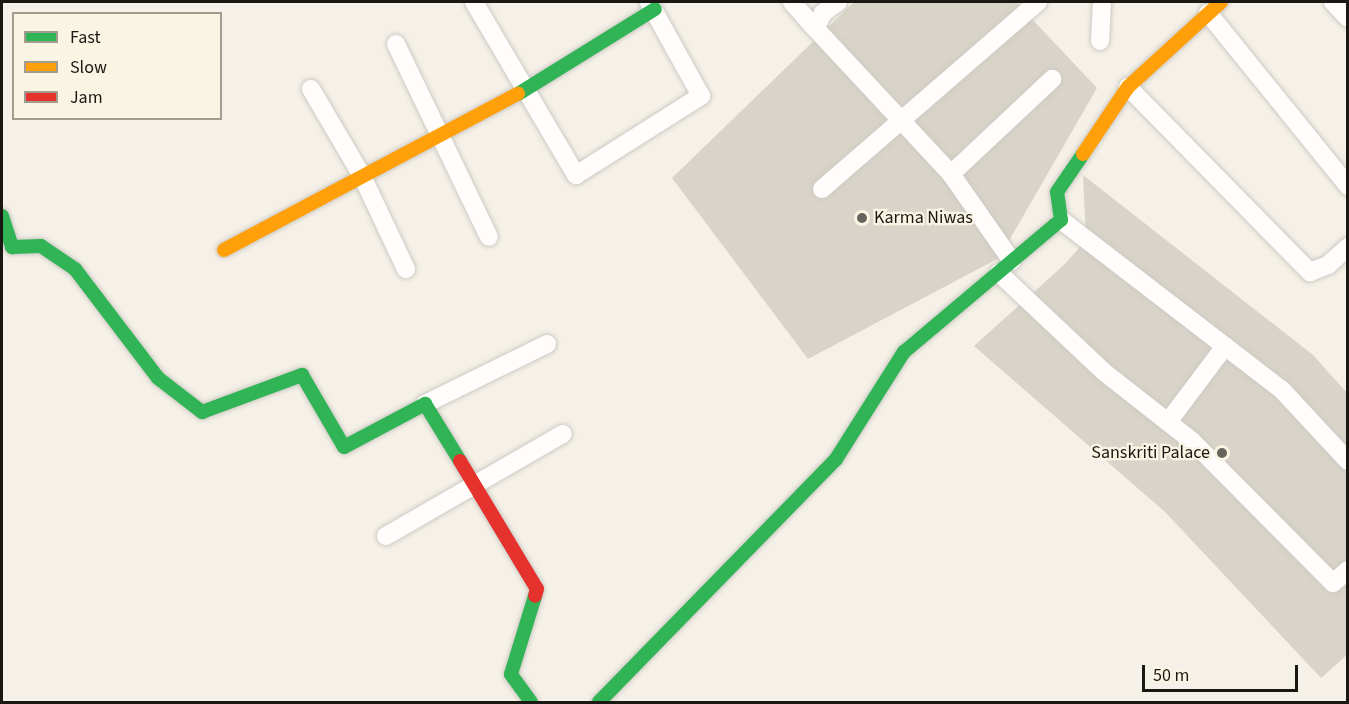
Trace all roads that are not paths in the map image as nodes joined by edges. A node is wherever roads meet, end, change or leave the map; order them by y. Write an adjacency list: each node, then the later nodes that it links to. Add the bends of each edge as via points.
1 (474, 2): 16 (street)
2 (792, 2): 10 (street)
3 (838, 2): 10 (street, via 823,13)
4 (1038, 2): 17 (street)
5 (1102, 2): 11 (street)
6 (1334, 2): 9 (street)
7 (652, 5): 16 (street); 16 (street, via 701,96 576,175)
8 (1215, 7): 14 (street); 21 (street)
9 (1347, 18)
10 (815, 28): 17 (street)
11 (1100, 41)
12 (396, 44): 18 (street)
13 (1053, 79): 19 (street)
14 (1128, 87): 24 (street, via 1057,192); 26 (street, via 1310,272 1328,265)
15 (311, 88): 20 (street)
16 (526, 90): 18 (street)
17 (898, 119): 19 (street); 22 (street)
18 (439, 136): 20 (street); 25 (street)
19 (951, 174): 29 (street)
20 (362, 176): 27 (street); 30 (street)
21 (1347, 186)
22 (822, 189)
23 (2, 216): 28 (street)
24 (1060, 220): 29 (street); 32 (street)
25 (489, 237)
26 (1347, 247)
27 (224, 250)
28 (7, 251): 33 (street, via 41,246 75,269 158,378 202,412 302,375 344,447)
29 (1005, 267): 34 (street, via 1104,372); 41 (street, via 904,352 836,459)
30 (406, 269)
31 (547, 344): 33 (street)
32 (1225, 346): 34 (street); 36 (street, via 1282,390)
33 (425, 404): 37 (street)
34 (1168, 422): 39 (street, via 1192,441 1333,583)
35 (563, 434): 37 (street)
36 (1347, 461)
37 (474, 486): 38 (street); 40 (street, via 537,589 511,674)
38 (386, 536)
39 (1347, 570)
40 (531, 702)
41 (599, 702)

